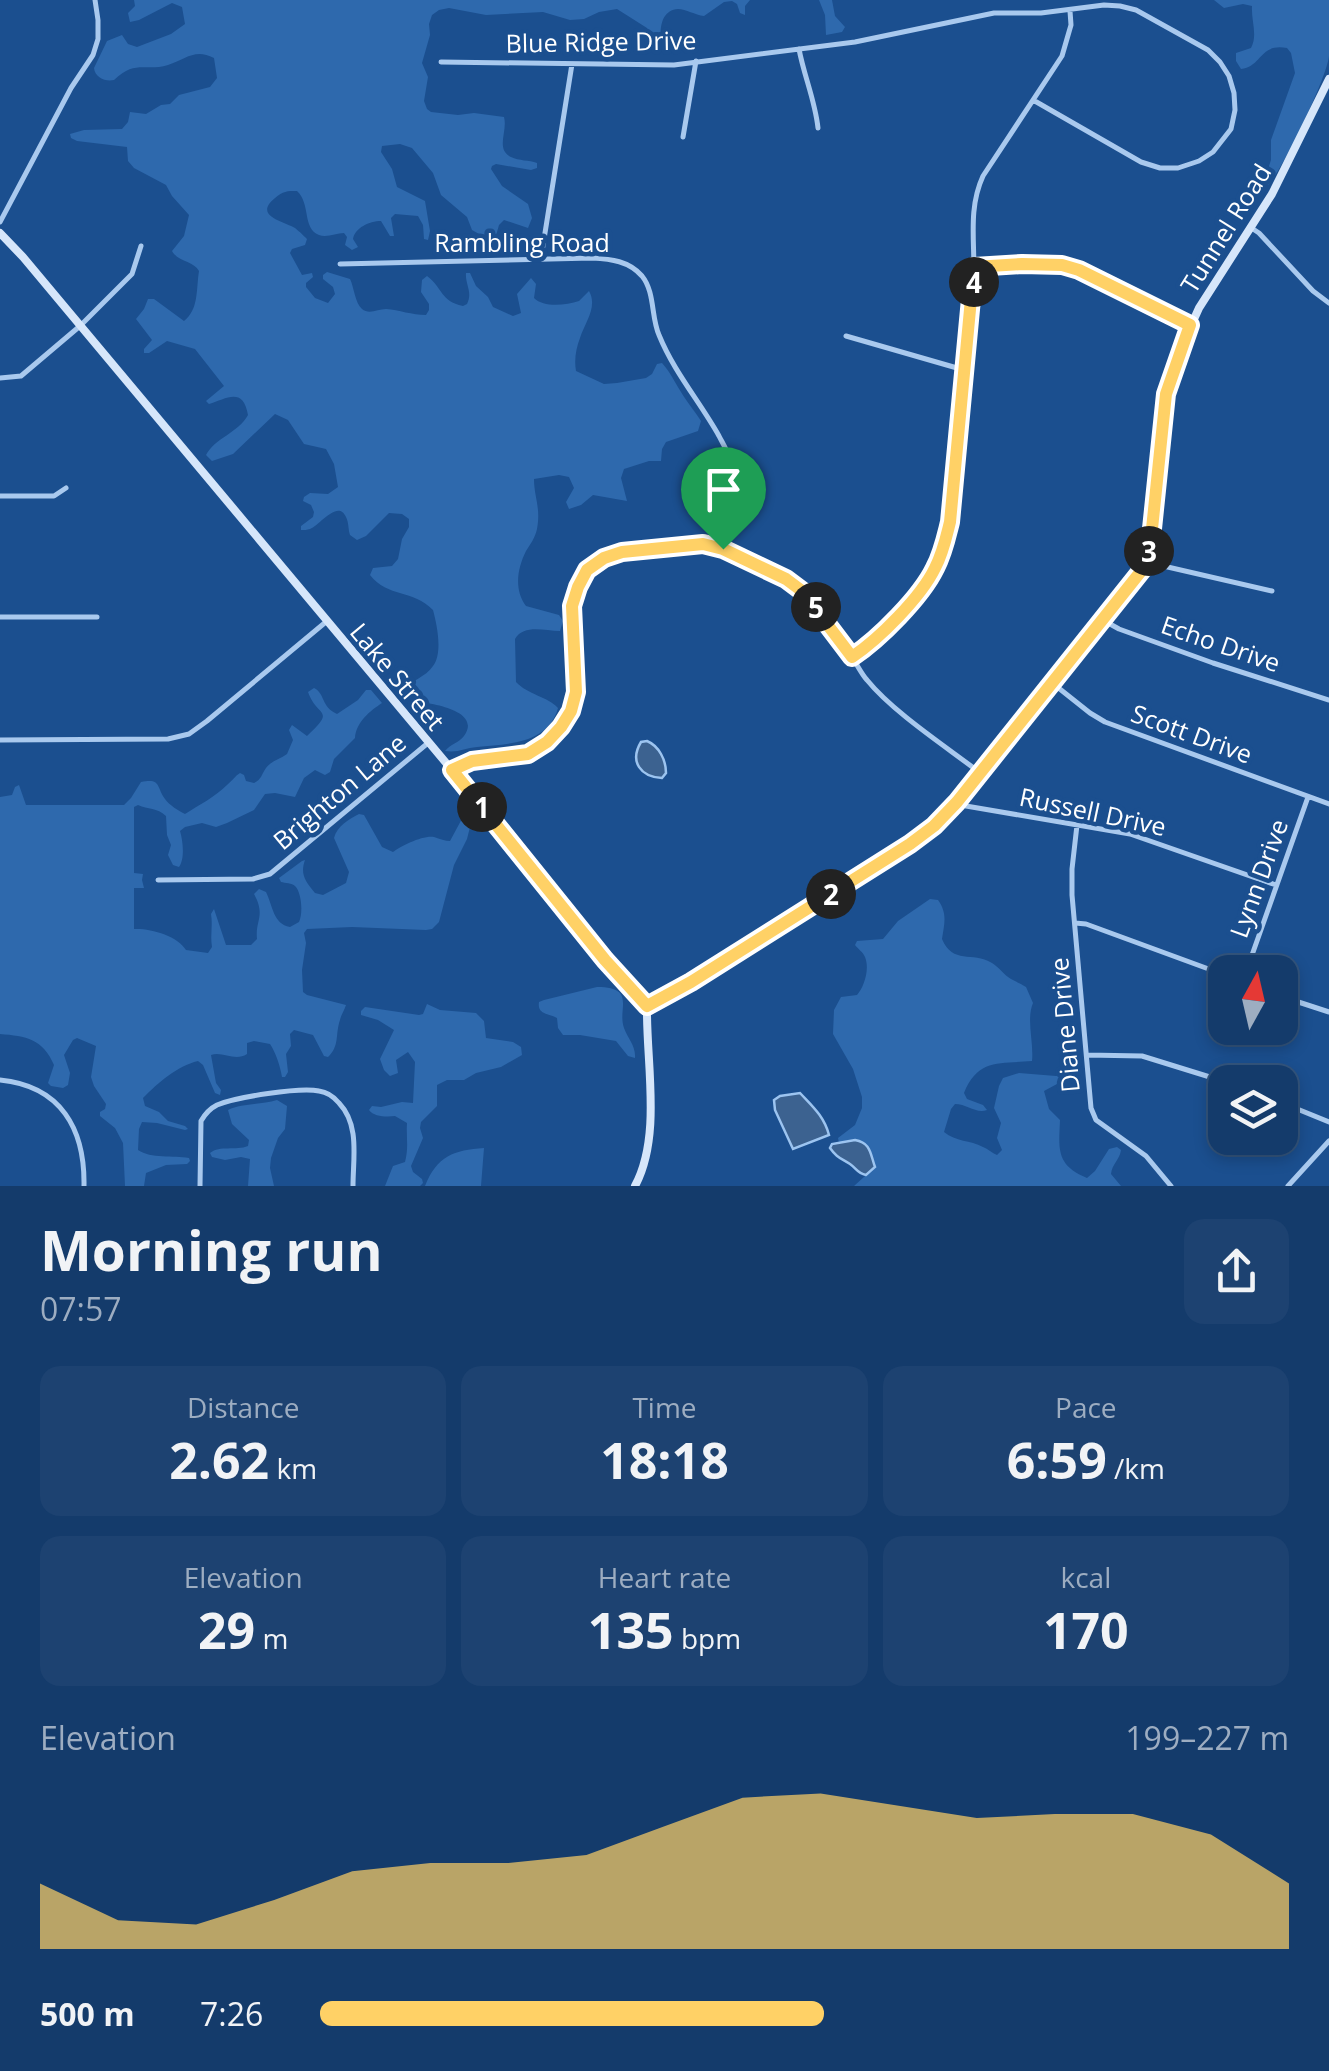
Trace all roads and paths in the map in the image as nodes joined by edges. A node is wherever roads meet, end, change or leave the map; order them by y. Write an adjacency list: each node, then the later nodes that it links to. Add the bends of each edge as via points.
1 (95, 0): 11 (street, via 93,54)
2 (1070, 11): 3 (street, Blue Ridge Drive, via 994,13); 8 (street, via 1062,56); 8 (street, Blue Ridge Drive, via 1104,4 1136,10 1208,50 1234,93 1231,129 1199,161 1160,168)
3 (799, 49): 5 (street, Blue Ridge Drive); 9 (street)
4 (441, 62): 6 (street, Blue Ridge Drive)
5 (696, 62): 6 (street, Blue Ridge Drive); 10 (street)
6 (572, 64): 15 (street)
7 (1329, 79): 12 (main road, Tunnel Road)
8 (1033, 100): 17 (street, via 975,193)
9 (818, 128)
10 (683, 137)
11 (0, 222)
12 (1250, 227): 18 (street); 19 (main road, Tunnel Road)
13 (0, 233): 20 (main road, Lake Street)
14 (141, 246): 20 (street, via 132,274)
15 (541, 259): 16 (street, Rambling Road); 26 (street, Rambling Road, via 614,259 645,279 657,332 729,456 733,490)
16 (340, 264)
17 (974, 267): 19 (street, via 1062,265); 22 (street)
18 (1329, 303)
19 (1190, 325): 27 (main road, Tunnel Road, via 1166,394)
20 (80, 326): 23 (street, via 20,376); 32 (main road, Lake Street)
21 (846, 336): 22 (street)
22 (964, 370): 33 (street, via 943,550 924,586)
23 (0, 378)
24 (66, 488): 25 (street, via 54,496)
25 (0, 496)
26 (723, 549): 33 (street, via 802,591); 38 (street, via 703,544 622,552 587,570 572,606 576,692 561,727 528,754)
27 (1146, 562): 28 (street); 31 (main road, Tunnel Road)
28 (1272, 591)
29 (0, 617): 30 (street)
30 (97, 617)
31 (1101, 619): 34 (main road, Tunnel Road); 35 (street, Echo Drive)
32 (327, 621): 36 (street, via 188,734); 37 (main road, Lake Street)
33 (852, 657): 39 (street, via 886,698)
34 (1051, 682): 39 (main road, Tunnel Road); 40 (street, Scott Drive, via 1105,722)
35 (1329, 700)
36 (0, 740)
37 (428, 743): 38 (main road, Lake Street); 44 (street, Brighton Lane, via 270,874)
38 (452, 770): 50 (main road, Lake Street)
39 (978, 772): 41 (main road, Tunnel Road)
40 (1308, 797): 42 (street, Scott Drive); 45 (street, Lynn Drive)
41 (957, 802): 43 (street, Russell Drive); 50 (main road, Tunnel Road, via 910,844)
42 (1329, 804)
43 (1077, 825): 45 (street, Russell Drive, via 1152,840); 46 (street, Diane Drive)
44 (158, 880)
45 (1276, 885): 47 (street, Lynn Drive)
46 (1075, 923): 48 (street); 52 (street, Diane Drive)
47 (1252, 955)
48 (1208, 969)
49 (1298, 1002): 51 (street)
50 (647, 1006): 61 (main road, via 650,1126)
51 (1329, 1012)
52 (1088, 1056): 53 (street, via 1142,1056); 62 (street, Diane Drive, via 1096,1120 1146,1156)
53 (1208, 1076)
54 (0, 1080): 58 (street, via 38,1090 69,1118 79,1136)
55 (1298, 1109): 56 (street)
56 (1329, 1122)
57 (1329, 1140): 63 (street)
58 (84, 1186)
59 (200, 1186): 60 (street, via 206,1112 240,1099 316,1090 340,1103 353,1127)
60 (353, 1186)
61 (635, 1186)
62 (1170, 1186)
63 (1288, 1186)

